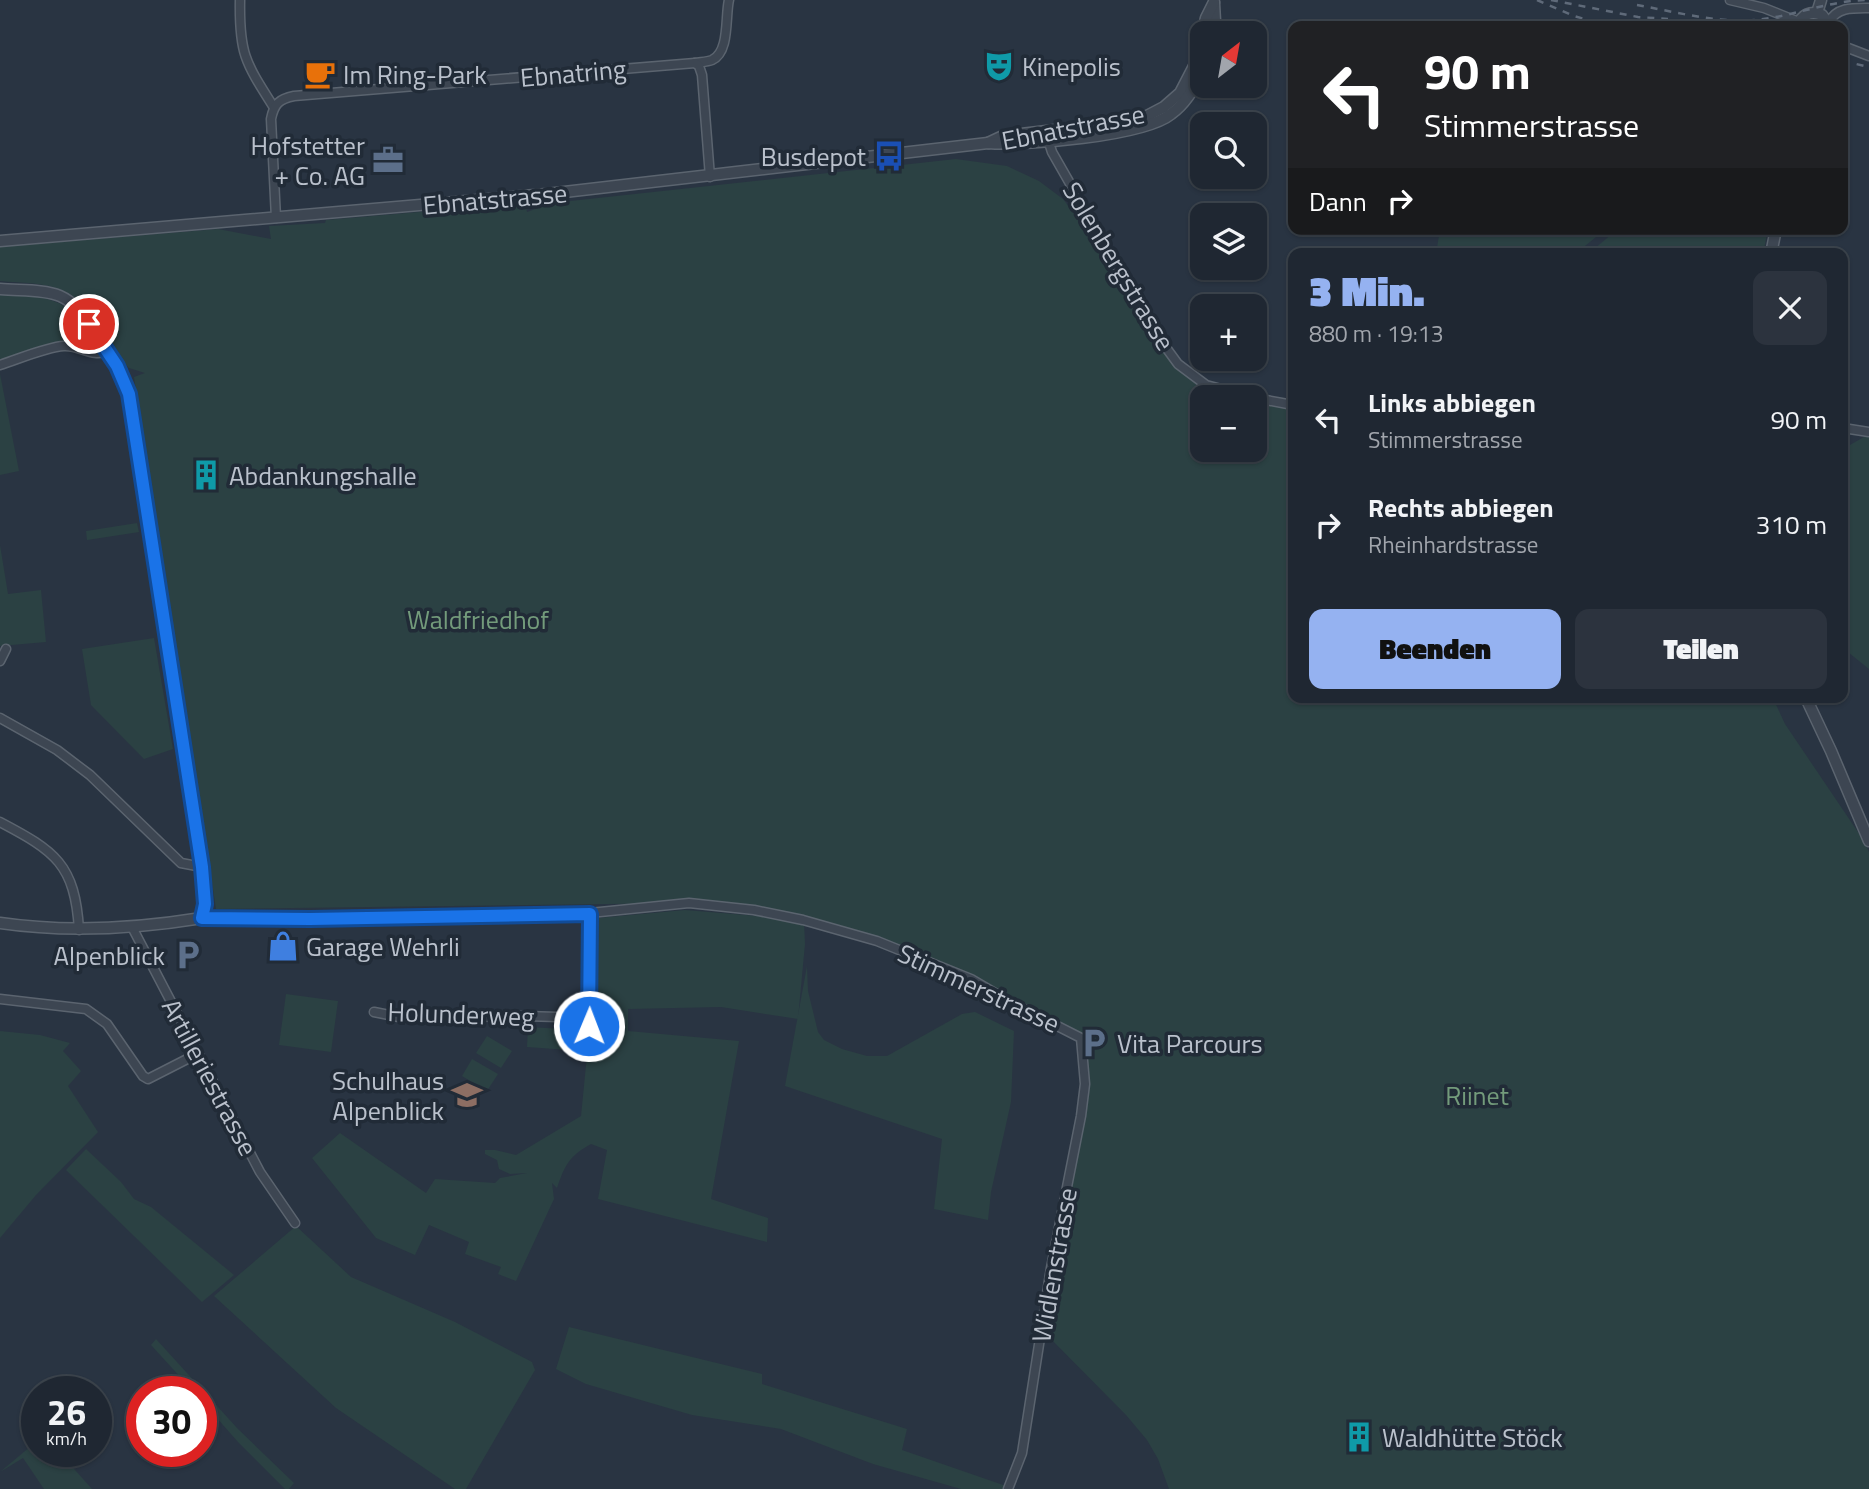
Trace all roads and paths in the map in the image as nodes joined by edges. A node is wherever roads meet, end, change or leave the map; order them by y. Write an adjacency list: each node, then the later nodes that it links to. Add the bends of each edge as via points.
1 (240, 0): 17 (street, via 241,45 249,69)
2 (729, 0): 15 (street, Ebnatring, via 719,54 711,61)
3 (1730, 0): 9 (street, via 1765,8)
4 (1821, 0): 7 (street)
5 (1214, 1): 8 (street, Ebnatstrasse); 18 (street, Ebnatstrasse, via 1194,66 1180,93 1164,107 1144,117)
6 (1869, 8): 12 (street, via 1838,11)
7 (1817, 13): 10 (street, via 1807,14); 11 (street)
8 (1215, 21)
9 (1792, 21)
10 (1801, 21)
11 (1826, 21)
12 (1831, 21)
13 (1848, 48): 14 (street)
14 (1869, 56)
15 (695, 63): 17 (street, Ebnatring, via 294,96); 19 (street, via 702,75)
16 (1190, 95): 18 (street, Ebnatstrasse, via 1170,115 1125,132)
17 (273, 106): 20 (street)
18 (1047, 135): 19 (street, Ebnatstrasse, via 1004,144); 25 (street, Solenbergstrasse, via 1052,152 1156,334 1178,364)
19 (710, 177): 20 (street, Ebnatstrasse)
20 (276, 218): 21 (street, Ebnatstrasse)
21 (0, 241)
22 (0, 289): 23 (street, via 53,294 67,300)
23 (107, 351): 24 (street, via 95,354 63,346); 36 (street, via 129,394)
24 (0, 365)
25 (1206, 385)
26 (1267, 400): 27 (street, Solenbergstrasse)
27 (1288, 404)
28 (1848, 429): 29 (street)
29 (1869, 432)
30 (6, 649): 31 (street)
31 (0, 661)
32 (1808, 703): 35 (street)
33 (0, 718): 36 (street, via 90,775 181,863)
34 (0, 822): 41 (street, via 38,842 64,868 72,885)
35 (1869, 842)
36 (202, 867): 38 (street)
37 (590, 914): 38 (street, Stimmerstrasse); 43 (street, Holunderweg, via 590,1022 525,1016 404,1018); 44 (street, Stimmerstrasse, via 689,903 754,909 803,920 877,941 971,979)
38 (202, 918): 40 (street, Stimmerstrasse)
39 (0, 923): 41 (street, Stimmerstrasse)
40 (132, 927): 41 (street, Stimmerstrasse); 45 (street, Artilleriestrasse)
41 (79, 930)
42 (0, 999): 45 (street, via 86,1009 107,1024 148,1079)
43 (374, 1012)
44 (1081, 1038): 47 (street, Widlenstrasse, via 1085,1084 1081,1116 1022,1453)
45 (197, 1054): 46 (street, Artilleriestrasse, via 260,1172)
46 (295, 1223)
47 (1008, 1489)

